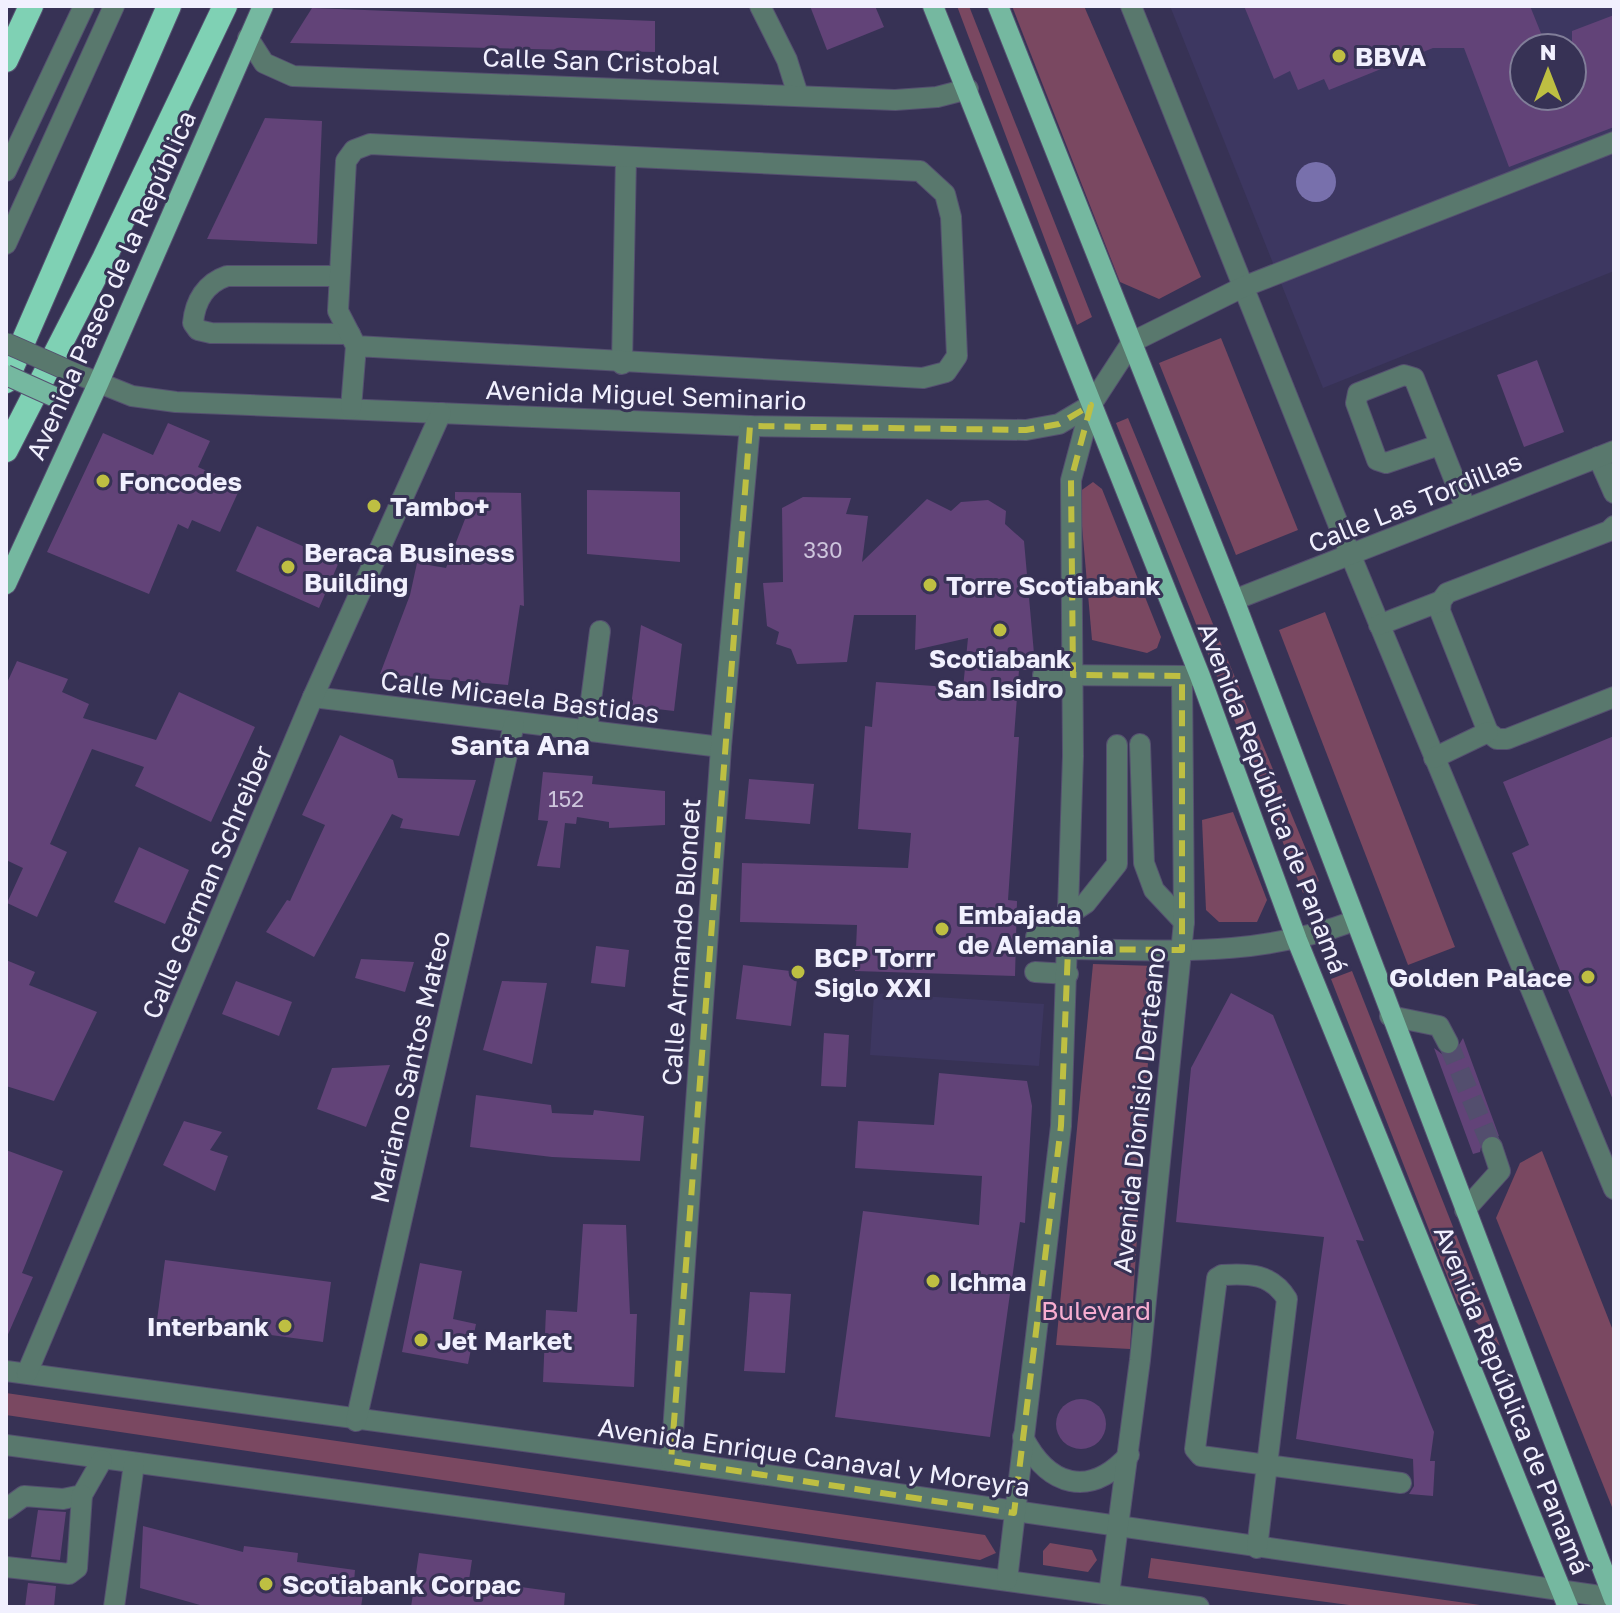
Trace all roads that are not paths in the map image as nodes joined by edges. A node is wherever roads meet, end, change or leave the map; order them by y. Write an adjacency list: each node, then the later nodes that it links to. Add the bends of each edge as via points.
1 (18, 6): 13 (highway)
2 (31, 6): 13 (highway)
3 (84, 6): 18 (street)
4 (114, 6): 19 (street)
5 (169, 6): 27 (highway)
6 (225, 6): 35 (highway)
7 (263, 6): 12 (main road, Avenida Paseo de la República)
8 (760, 6): 15 (street)
9 (933, 6): 14 (main road, Avenida República de Panamá)
10 (998, 6): 23 (main road, Avenida República de Panamá)
11 (1131, 6): 21 (street)
12 (248, 38): 15 (street, Calle San Cristobal, via 264,63 293,76); 28 (main road, Avenida Paseo de la República)
13 (8, 56)
14 (968, 89): 15 (street, Calle San Cristobal, via 895,100); 29 (main road, Avenida República de Panamá)
15 (798, 95)
16 (1614, 142): 21 (street)
17 (626, 157): 20 (street, via 370,144 354,150 346,161); 25 (street); 25 (street, via 920,171 945,194 951,217 957,356 946,372 923,378)
18 (6, 171)
19 (6, 244)
20 (339, 276): 22 (street, via 338,311); 22 (street, via 227,276 202,294 193,323 211,333)
21 (1243, 287): 23 (street); 40 (street)
22 (353, 340): 25 (street); 30 (street)
23 (1132, 342): 29 (street, Avenida Miguel Seminario); 42 (main road, Avenida República de Panamá)
24 (6, 343): 28 (street, Avenida Miguel Seminario, bridge)
25 (622, 364)
26 (6, 375): 33 (main road, bridge, via 57,398 72,418)
27 (6, 381)
28 (98, 384): 30 (street, Avenida Miguel Seminario, via 132,396 176,402); 33 (main road, Avenida Paseo de la República)
29 (1091, 405): 32 (street, Avenida Miguel Seminario, via 1059,424 1026,430); 47 (street, via 1071,480); 48 (main road, Avenida República de Panamá)
30 (351, 408): 31 (street, Avenida Miguel Seminario)
31 (441, 413): 32 (street, Avenida Miguel Seminario); 49 (street, Calle German Schreiber)
32 (750, 426): 56 (street, Calle Armando Blondet)
33 (73, 437): 41 (main road, Avenida Paseo de la República)
34 (1439, 445): 34 (street, via 1414,378 1404,375 1358,393 1356,403 1377,460 1386,463); 38 (street)
35 (6, 450)
36 (1606, 454): 37 (street); 38 (street, Calle Las Tordillas)
37 (1614, 493)
38 (1466, 509): 40 (street, Calle Las Tordillas)
39 (1614, 526): 43 (street, via 1447,593)
40 (1351, 556): 42 (street, Calle Las Tordillas); 44 (street)
41 (6, 584)
42 (1234, 600): 58 (main road, Avenida República de Panamá)
43 (1441, 601): 44 (street); 53 (street, via 1440,611)
44 (1379, 625): 57 (street)
45 (600, 631): 52 (street)
46 (1043, 675): 47 (street)
47 (1073, 675): 48 (street); 60 (street)
48 (1191, 676): 59 (street, Avenida Dionisio Derteano); 62 (main road, Avenida República de Panamá)
49 (313, 697): 51 (street, Calle Micaela Bastidas); 71 (street, Calle German Schreiber)
50 (1614, 697): 53 (street, via 1507,739)
51 (514, 724): 52 (street, Calle Micaela Bastidas); 72 (street, Mariano Santos Mateo)
52 (587, 731): 56 (street, Calle Micaela Bastidas)
53 (1488, 732): 57 (street)
54 (1140, 744): 59 (street, via 1144,863 1154,890)
55 (1117, 745): 60 (street, via 1117,864)
56 (721, 747): 77 (street, Calle Armando Blondet)
57 (1434, 758): 69 (street)
58 (1354, 921): 62 (street); 66 (main road, Avenida República de Panamá)
59 (1184, 922): 63 (street, Avenida Dionisio Derteano)
60 (1069, 932): 61 (street); 63 (street); 65 (street)
61 (1036, 937)
62 (1297, 940): 63 (street); 90 (main road, Avenida República de Panamá)
63 (1182, 950): 75 (street, Avenida Dionisio Derteano)
64 (1035, 972): 65 (street)
65 (1068, 974): 73 (street, via 1061,1126)
66 (1390, 1016): 67 (street, via 1439,1026); 70 (main road, Avenida República de Panamá)
67 (1448, 1043)
68 (1492, 1147): 70 (street, via 1500,1171)
69 (1614, 1189)
70 (1465, 1210): 89 (main road, Avenida República de Panamá)
71 (16, 1372): 72 (street, Avenida Enrique Canaval y Moreyra)
72 (356, 1421): 77 (street, Avenida Enrique Canaval y Moreyra)
73 (1023, 1437): 75 (street, via 1049,1473 1070,1482 1093,1481 1113,1472); 83 (street)
74 (6, 1445): 76 (street)
75 (1129, 1455): 84 (street, Avenida Dionisio Derteano)
76 (102, 1460): 78 (street); 81 (street)
77 (671, 1461): 83 (street, Avenida Enrique Canaval y Moreyra)
78 (134, 1464): 87 (street); 91 (street)
79 (1267, 1465): 79 (street, via 1287,1299 1278,1285 1262,1276 1222,1275 1217,1278 1195,1449 1201,1456); 80 (street); 85 (street)
80 (1401, 1483)
81 (82, 1495): 82 (street, via 24,1496); 86 (street, via 77,1568 69,1574)
82 (6, 1509)
83 (1014, 1513): 84 (street, Avenida Enrique Canaval y Moreyra); 87 (street)
84 (1118, 1527): 85 (street, Avenida Enrique Canaval y Moreyra); 88 (street, Avenida Dionisio Derteano)
85 (1257, 1548): 90 (street, Avenida Enrique Canaval y Moreyra)
86 (6, 1567)
87 (1007, 1580): 88 (street)
88 (1109, 1594): 92 (street)
89 (1614, 1598): 90 (street, Avenida Enrique Canaval y Moreyra)
90 (1565, 1599)
91 (114, 1607)
92 (1199, 1607)

